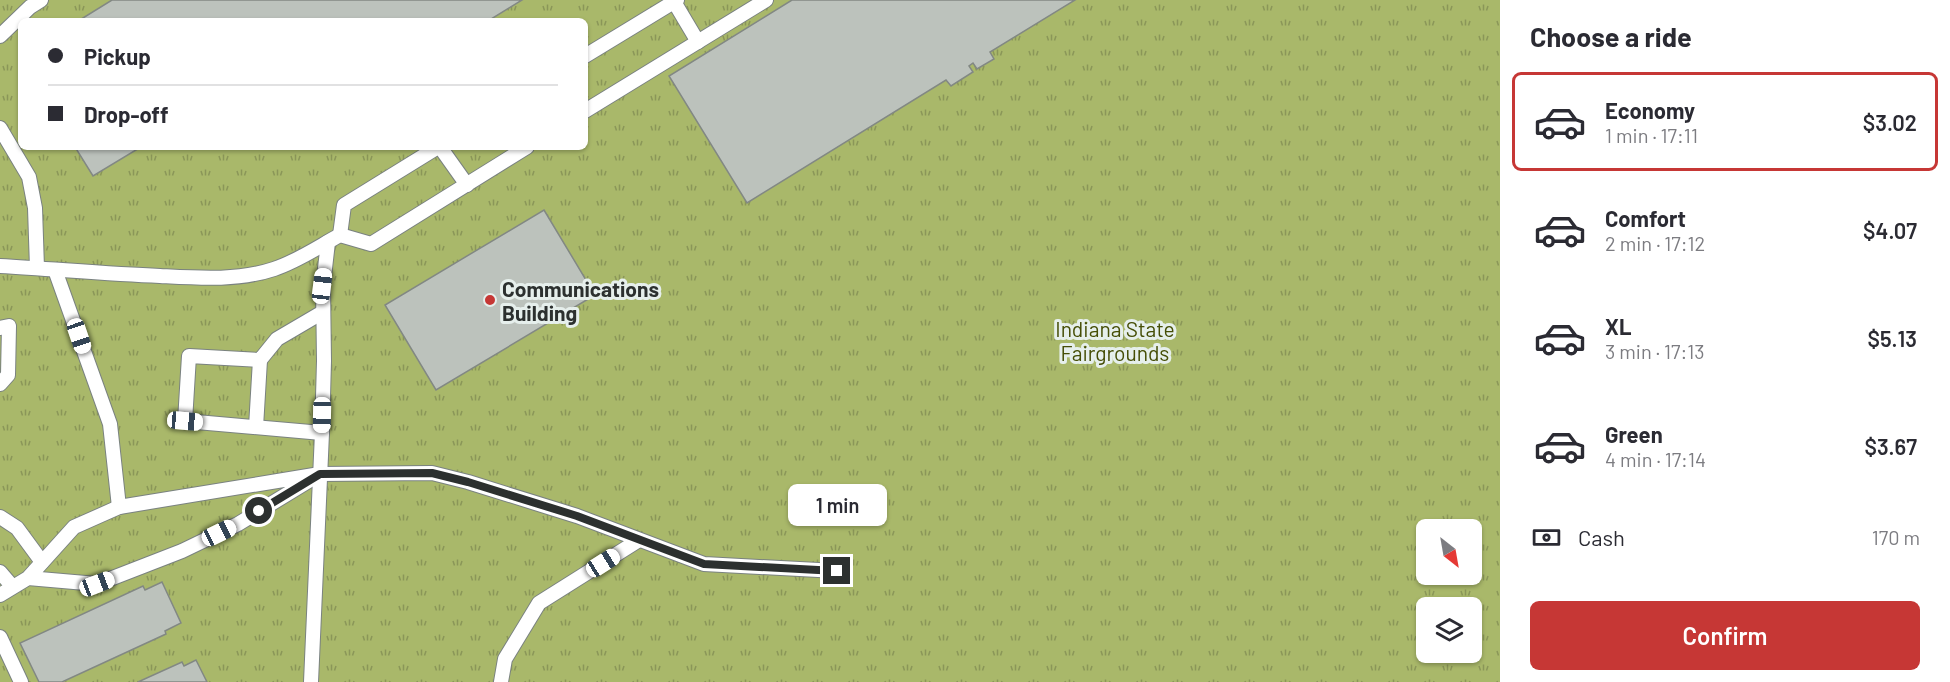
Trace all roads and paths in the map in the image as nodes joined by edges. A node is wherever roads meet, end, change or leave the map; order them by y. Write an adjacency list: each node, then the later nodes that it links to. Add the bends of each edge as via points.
1 (42, 0): 4 (lane)
2 (766, 0): 7 (lane)
3 (675, 1): 7 (lane); 8 (lane)
4 (19, 18)
5 (18, 19): 6 (lane)
6 (0, 36)
7 (698, 42): 9 (lane)
8 (588, 54)
9 (588, 109)
10 (0, 128): 11 (lane)
11 (5, 146): 18 (lane, via 29,177)
12 (434, 150): 16 (lane, via 344,205)
13 (441, 150): 15 (lane)
14 (522, 150): 15 (lane)
15 (466, 185): 16 (lane, via 371,244)
16 (334, 238): 19 (lane, via 274,269 233,277); 20 (lane, via 322,286)
17 (0, 266): 18 (lane)
18 (38, 268): 19 (lane)
19 (55, 270): 27 (lane, via 110,424)
20 (323, 312): 22 (lane, via 277,339); 25 (lane)
21 (0, 328): 23 (lane, via 9,326 9,375)
22 (260, 360): 24 (lane); 24 (lane, via 189,356 185,421)
23 (0, 384)
24 (256, 427): 25 (lane)
25 (322, 433): 26 (lane)
26 (320, 474): 27 (lane); 29 (lane, via 432,473 577,516); 33 (lane, via 238,524 97,584); 38 (lane)
27 (119, 507): 30 (lane, via 74,527)
28 (0, 517): 30 (lane, via 17,528)
29 (639, 540): 31 (lane, via 704,564); 39 (lane, via 539,603 505,659)
30 (42, 562): 33 (lane)
31 (837, 571)
32 (0, 572): 34 (lane)
33 (28, 578): 34 (lane)
34 (12, 586): 35 (lane)
35 (0, 595)
36 (0, 637): 37 (lane)
37 (21, 682)
38 (311, 682)
39 (501, 682)

